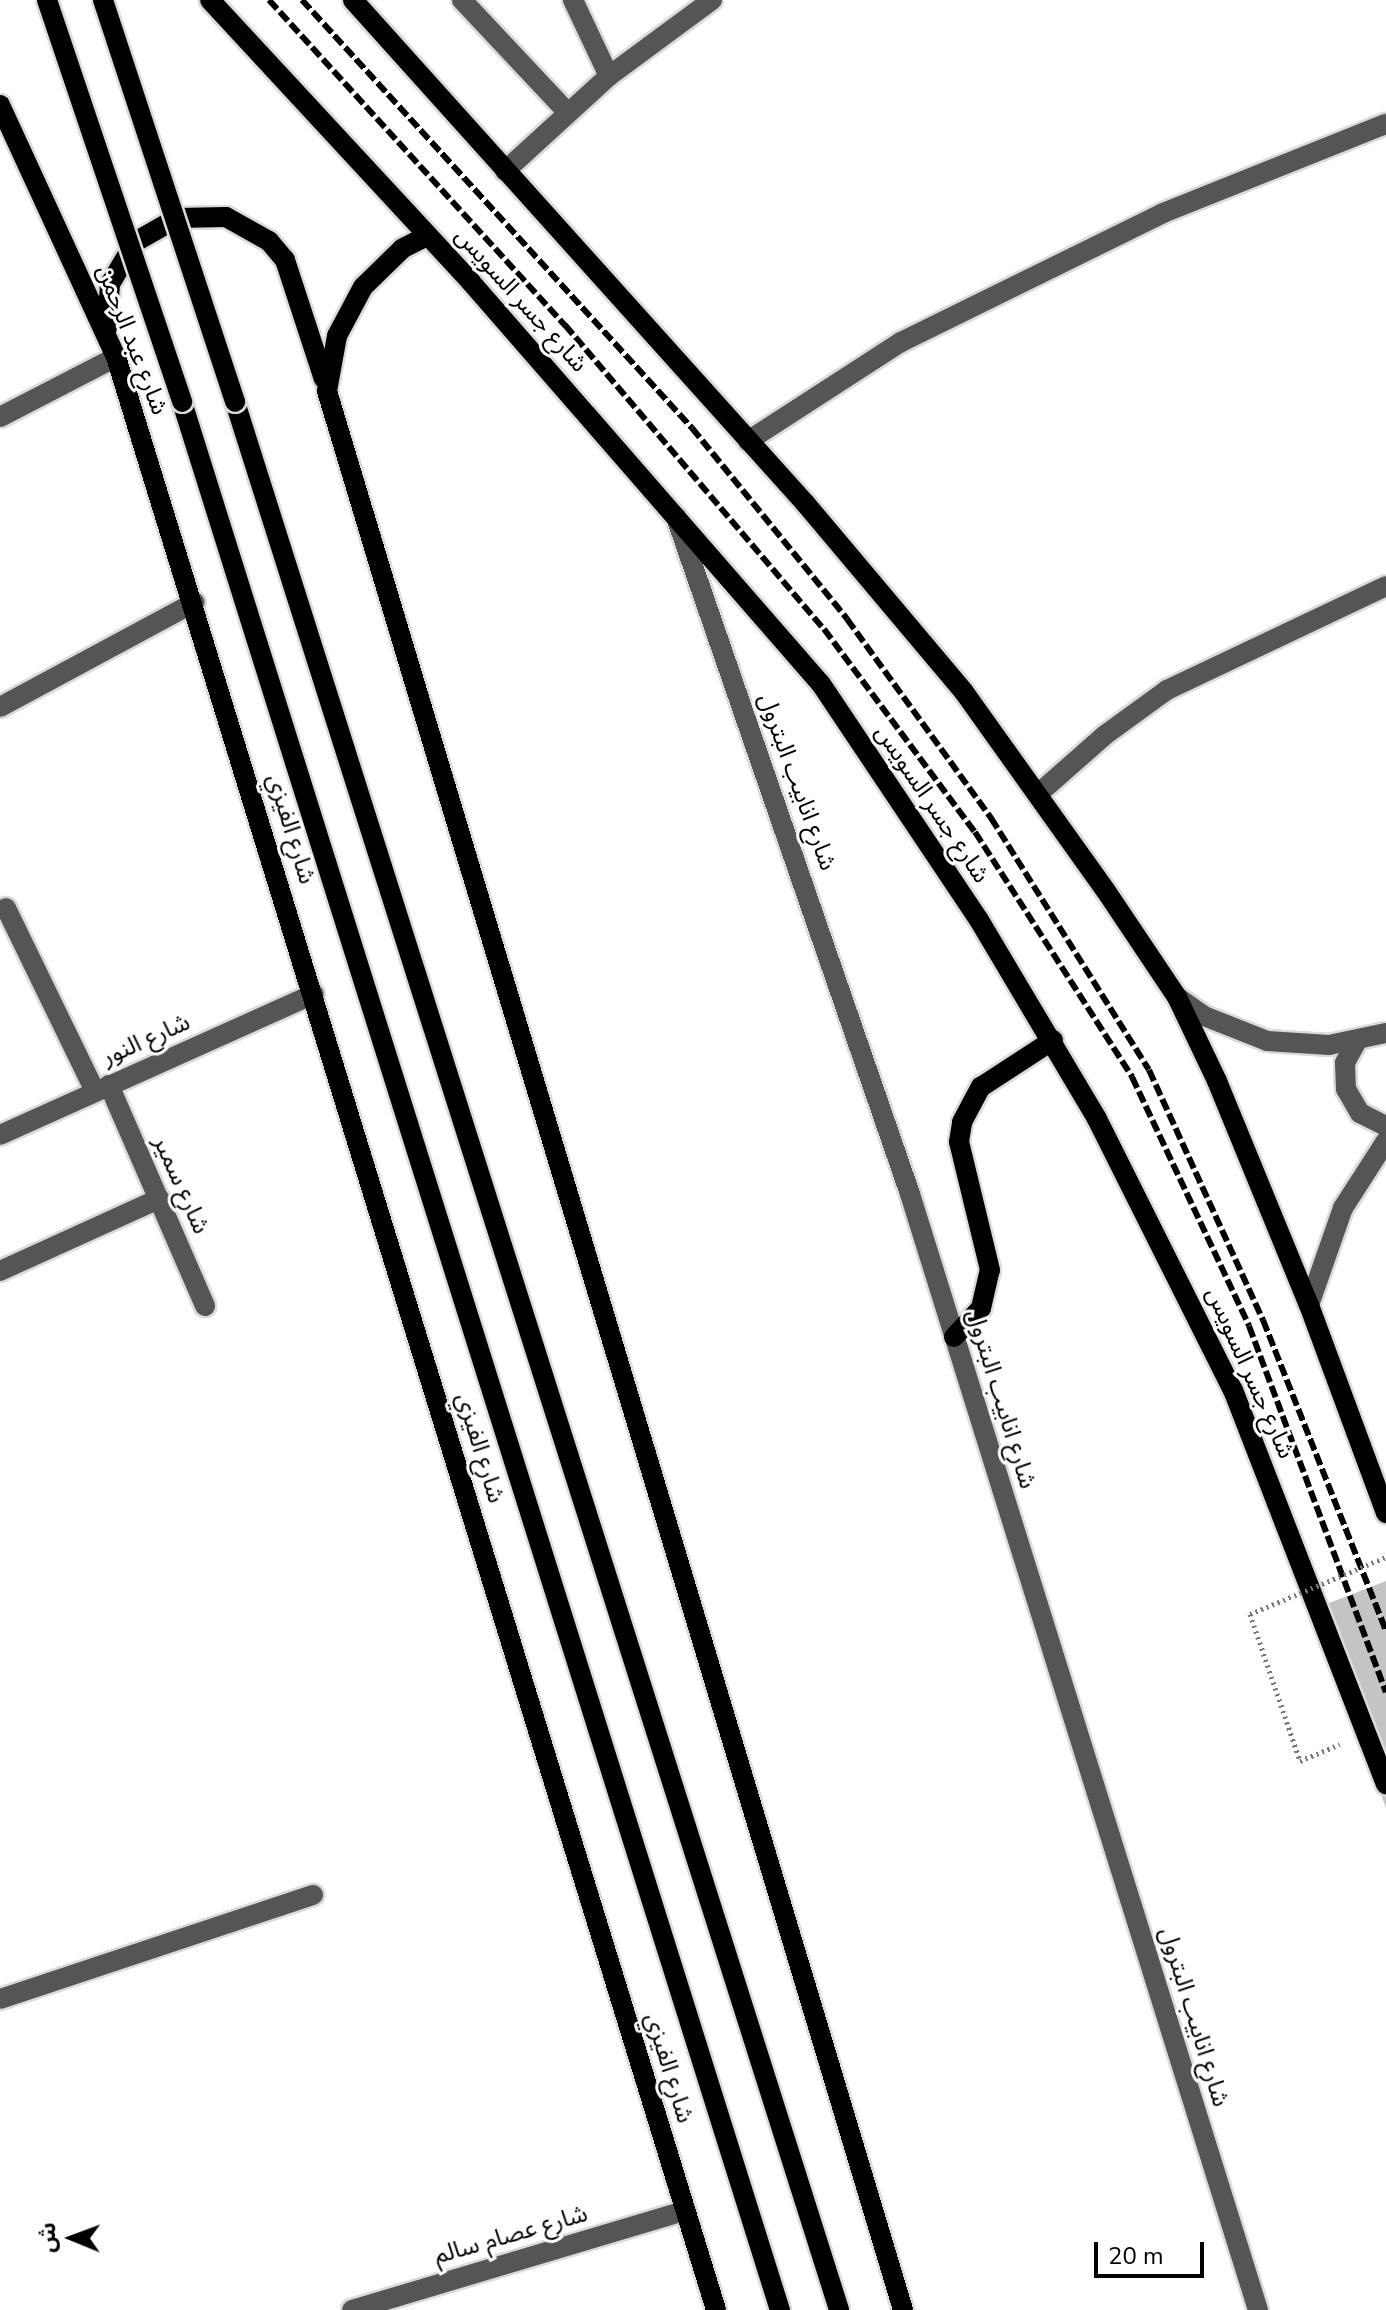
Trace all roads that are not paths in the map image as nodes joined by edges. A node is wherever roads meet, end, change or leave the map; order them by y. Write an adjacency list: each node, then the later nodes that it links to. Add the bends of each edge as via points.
1 (47, 0): 46 (main road, bridge, via 182,402)
2 (103, 0): 47 (main road, bridge)
3 (210, 0): 13 (main road, شارع جسر السويس)
4 (353, 0): 12 (main road)
5 (462, 0): 9 (street)
6 (573, 0): 8 (street)
7 (712, 0): 8 (street)
8 (609, 76): 9 (street)
9 (568, 113): 12 (street)
10 (2, 117): 14 (main road, شارع عبد الرحمن)
11 (1386, 124): 17 (street, via 1163,213 901,342)
12 (505, 171): 17 (main road)
13 (427, 236): 15 (main road, via 402,249 363,287 337,336); 18 (main road, شارع جسر السويس)
14 (116, 357): 15 (main road, via 105,309 119,262 155,227 189,216 226,217 249,226 285,260); 16 (street); 20 (main road, شارع عبد الرحمن)
15 (327, 391): 48 (main road)
16 (0, 417)
17 (748, 441): 22 (main road, via 964,692)
18 (673, 509): 27 (main road, شارع جسر السويس, via 821,684); 37 (street, شارع انابيب البترول, via 804,876)
19 (1386, 586): 22 (street, via 1167,690)
20 (195, 602): 21 (street); 24 (main road, شارع الفيزي)
21 (0, 707)
22 (1038, 794): 25 (main road)
23 (6, 908): 29 (street, شارع سمير)
24 (314, 994): 29 (street, شارع النور); 42 (main road, شارع الفيزي)
25 (1177, 997): 28 (street, via 1204,1016 1267,1041); 35 (main road, via 1259,1177)
26 (1386, 1033): 28 (street)
27 (1053, 1040): 37 (main road, via 981,1087 962,1122 959,1142 990,1270 981,1308); 39 (main road, شارع جسر السويس, via 1233,1390)
28 (1357, 1041): 30 (street, via 1345,1063 1346,1089 1360,1113)
29 (102, 1088): 31 (street, شارع النور); 33 (street, شارع سمير)
30 (1386, 1126)
31 (0, 1135)
32 (1386, 1141): 35 (street, via 1343,1208)
33 (159, 1199): 34 (street); 36 (street, شارع سمير)
34 (0, 1271)
35 (1309, 1305): 38 (main road)
36 (205, 1306)
37 (954, 1337): 49 (street, شارع انابيب البترول)
38 (1386, 1513)
39 (1386, 1784)
40 (313, 1895): 41 (street)
41 (0, 1999)
42 (685, 2211): 43 (street, شارع عصام سالم); 45 (main road, شارع الفيزي)
43 (394, 2304): 44 (street, شارع عصام سالم)
44 (352, 2310)
45 (716, 2310)
46 (780, 2310)
47 (839, 2310)
48 (903, 2310)
49 (1258, 2310)

